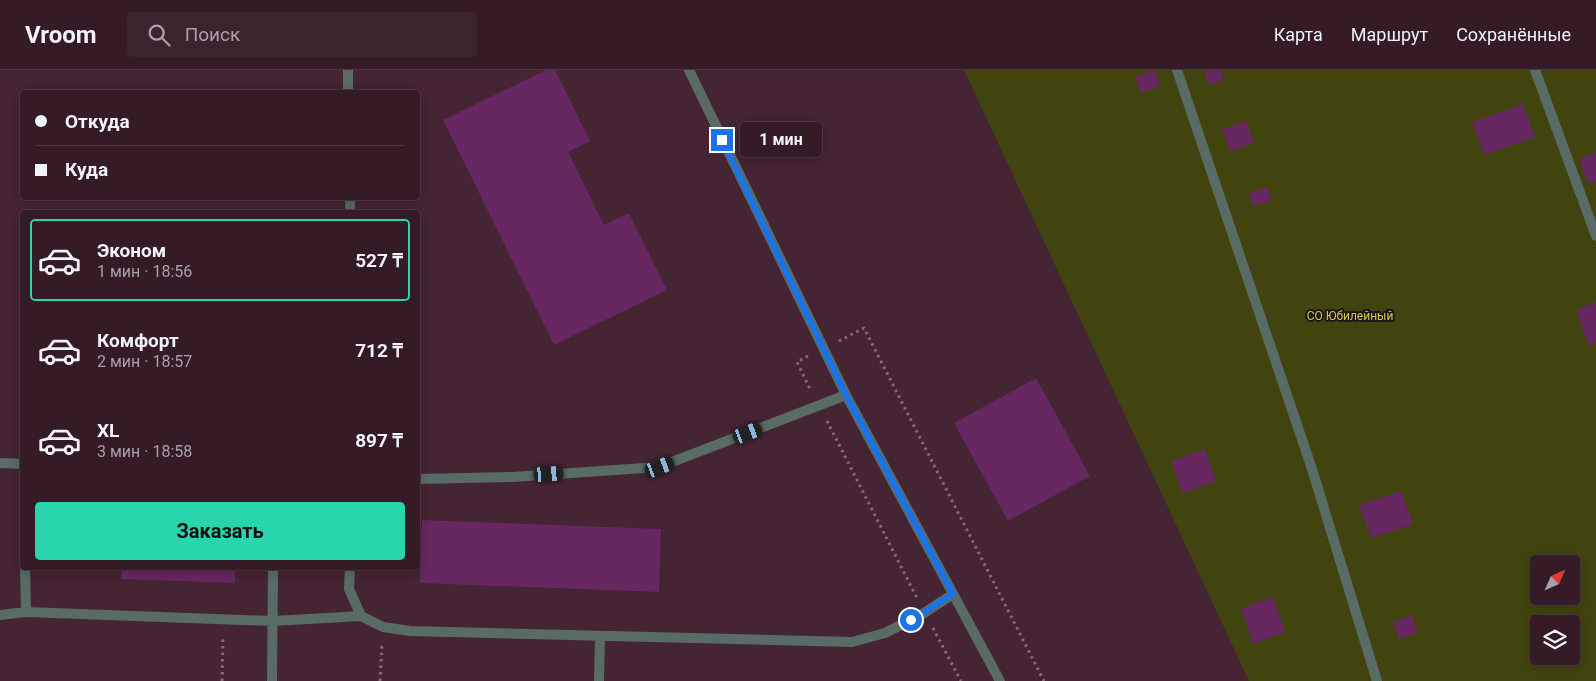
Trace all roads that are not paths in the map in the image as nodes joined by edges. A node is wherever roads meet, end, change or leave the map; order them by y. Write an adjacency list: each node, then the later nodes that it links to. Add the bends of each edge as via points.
1 (348, 70): 5 (lane)
2 (689, 70): 7 (lane)
3 (1177, 70): 23 (lane, via 1311,466)
4 (1535, 70): 6 (lane)
5 (348, 90)
6 (1596, 236)
7 (846, 395): 10 (lane, via 660,467 512,477); 14 (lane)
8 (0, 463): 9 (lane)
9 (20, 464)
10 (420, 479)
11 (25, 570): 15 (lane)
12 (273, 570): 18 (lane)
13 (350, 570): 17 (lane, via 349,589)
14 (953, 594): 19 (lane, via 885,633 852,642); 22 (lane)
15 (26, 612): 16 (lane); 18 (lane)
16 (0, 616)
17 (361, 616): 18 (lane); 19 (lane, via 383,627 410,631)
18 (273, 621): 20 (lane)
19 (600, 636): 21 (lane)
20 (272, 681)
21 (599, 681)
22 (1000, 681)
23 (1377, 681)

